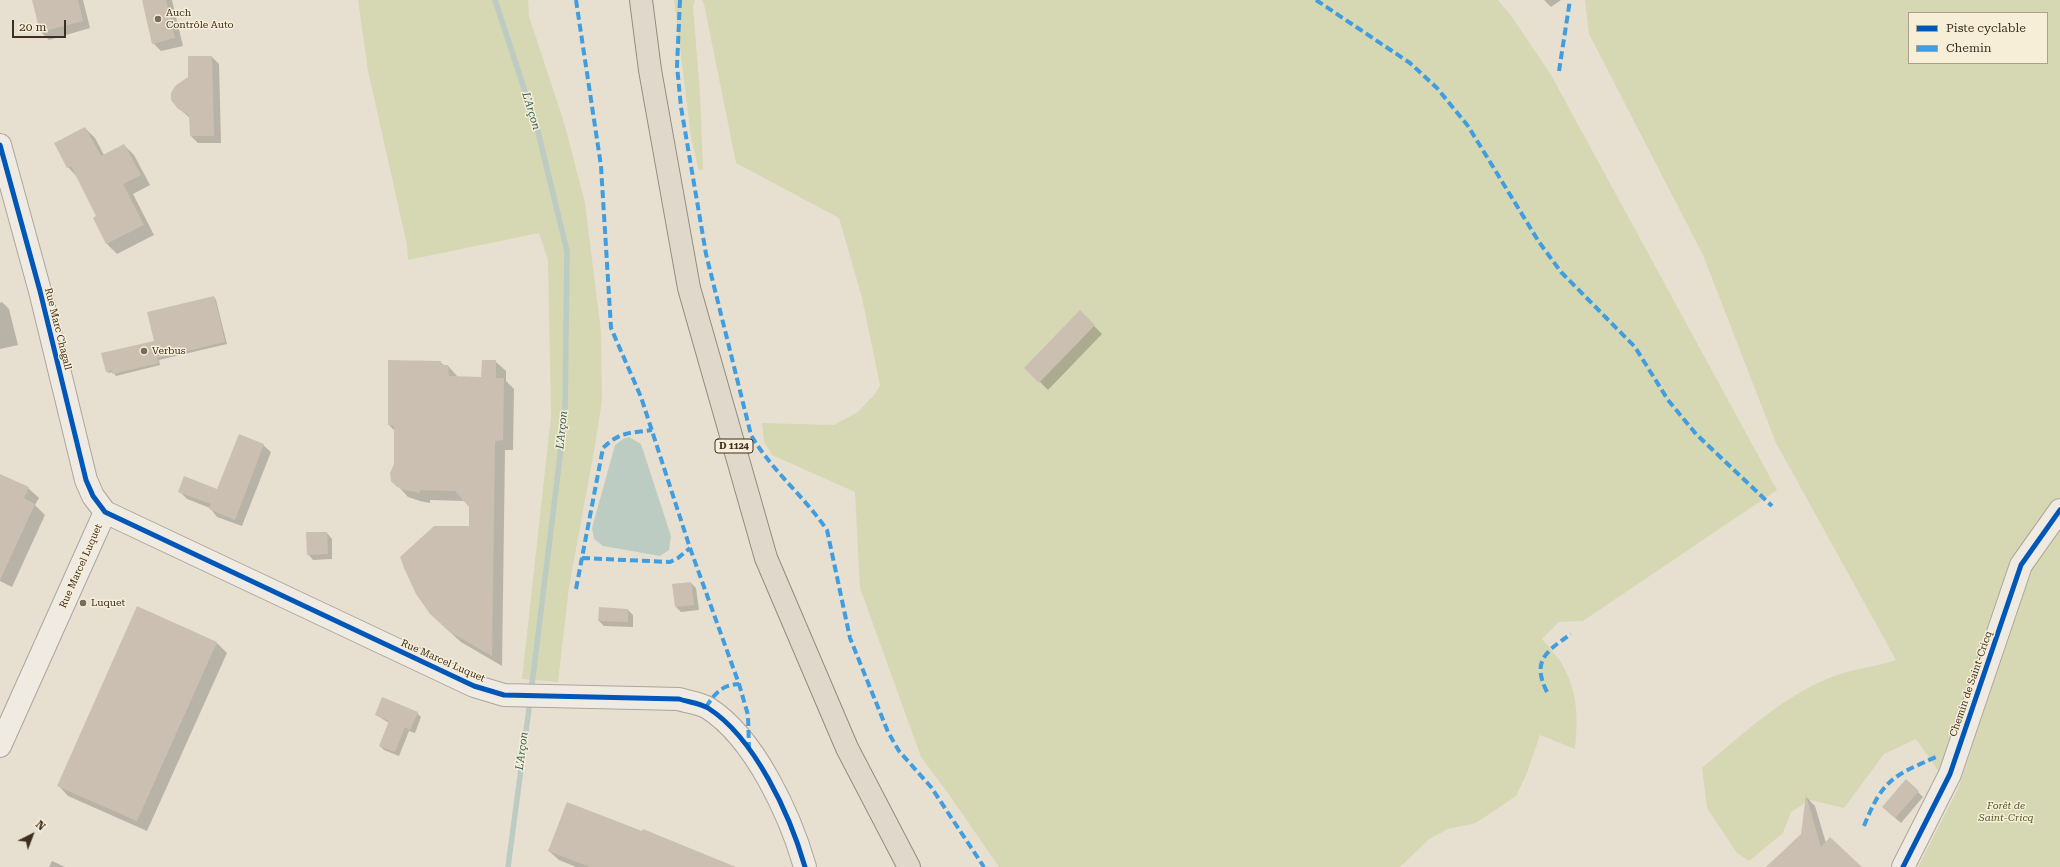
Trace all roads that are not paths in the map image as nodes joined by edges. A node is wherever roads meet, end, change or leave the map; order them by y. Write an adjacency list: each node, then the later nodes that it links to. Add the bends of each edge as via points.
1 (640, 0): 7 (highway, D 1124, via 689,288 766,558 848,748)
2 (0, 145): 4 (street, Rue Marc Chagall, via 40,291 86,480 93,496)
3 (2060, 510): 8 (street, Chemin de Saint-Cricq, via 2021,565 1950,774)
4 (105, 512): 5 (street, Rue Marcel Luquet); 6 (street, Rue Marcel Luquet, via 474,686 504,695 679,699 706,707 728,723 749,749 773,787 798,841)
5 (0, 746)
6 (805, 867)
7 (909, 867)
8 (1903, 867)

